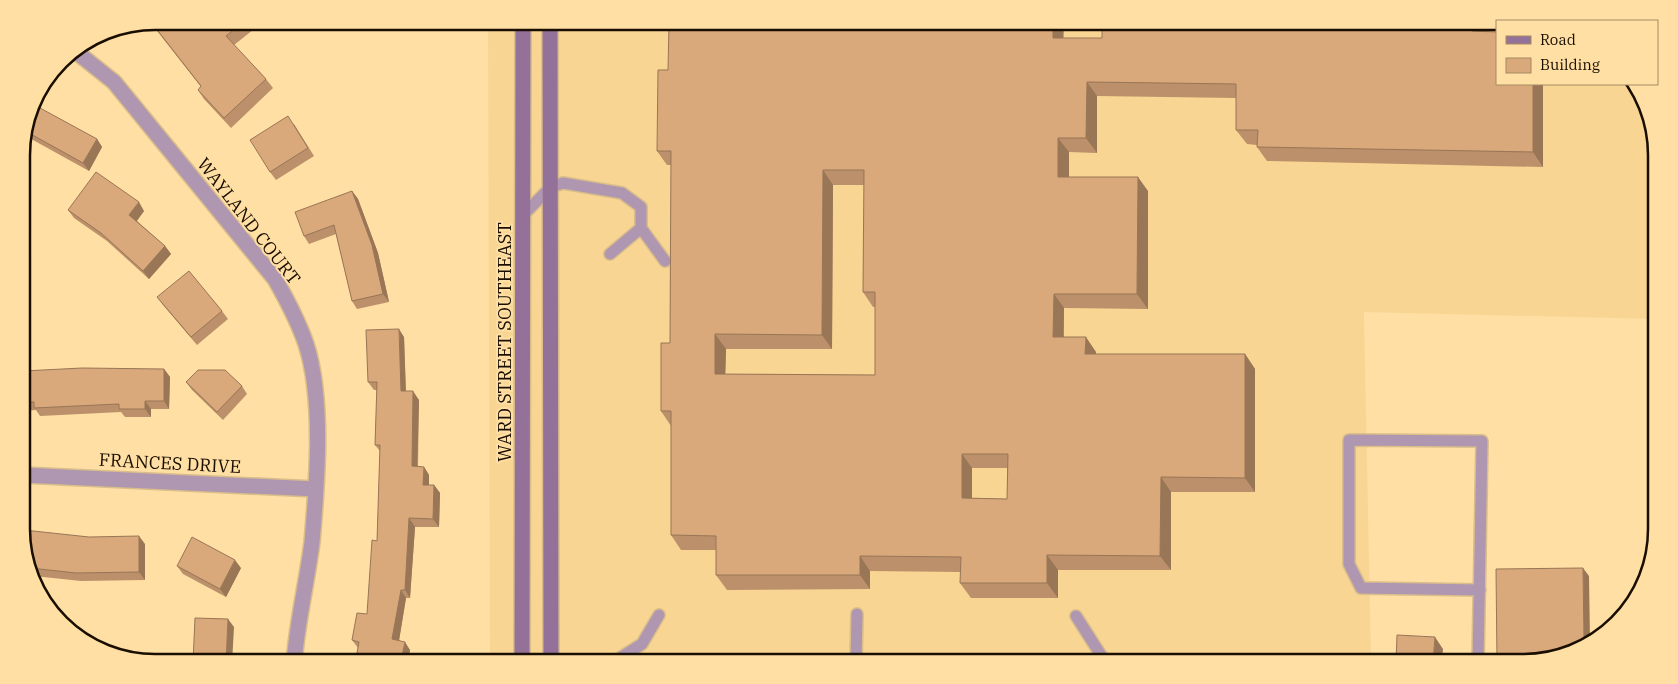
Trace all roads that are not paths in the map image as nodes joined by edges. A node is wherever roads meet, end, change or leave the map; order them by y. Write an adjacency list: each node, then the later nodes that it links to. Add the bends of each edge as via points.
1 (523, 30): 5 (street, WARD STREET SOUTHEAST)
2 (550, 30): 4 (street)
3 (80, 55): 10 (street, WAYLAND COURT, via 114,82 275,279 292,309 306,346 315,385)
4 (551, 187): 5 (lane); 6 (lane, via 563,183 622,193 641,207); 17 (street)
5 (522, 216): 16 (street, WARD STREET SOUTHEAST)
6 (641, 228): 7 (lane); 8 (lane)
7 (610, 254)
8 (664, 261)
9 (30, 475): 10 (street, FRANCES DRIVE)
10 (315, 489): 15 (street, WAYLAND COURT, via 312,542)
11 (1480, 590): 11 (lane, via 1482,441 1349,440 1349,564 1361,588); 21 (lane)
12 (857, 614): 19 (lane)
13 (659, 615): 18 (lane, via 642,644)
14 (1076, 616): 20 (lane)
15 (295, 654)
16 (522, 654)
17 (551, 654)
18 (626, 654)
19 (856, 654)
20 (1101, 654)
21 (1478, 654)

